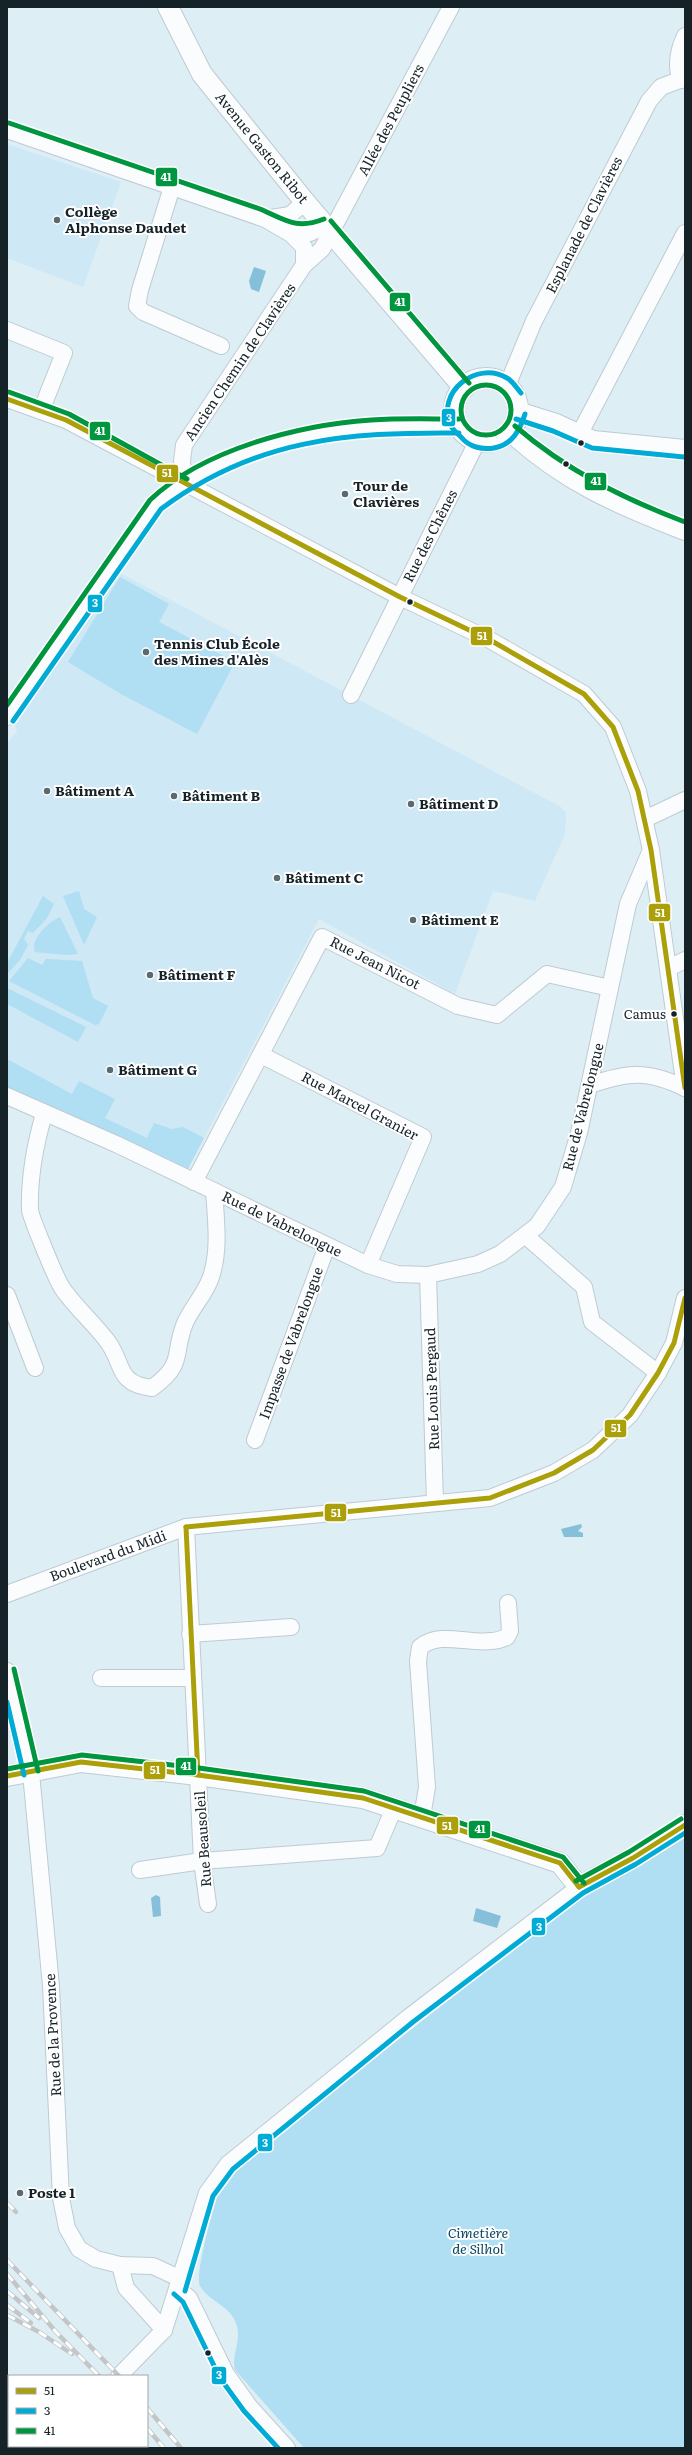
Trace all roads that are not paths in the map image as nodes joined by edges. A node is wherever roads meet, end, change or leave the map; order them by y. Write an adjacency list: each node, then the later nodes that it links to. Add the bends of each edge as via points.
1 (168, 7): 7 (street, Avenue Gaston Ribot, via 202,74)
2 (452, 7): 9 (street, Allée des Peupliers)
3 (685, 36): 4 (street, Esplanade de Clavières, via 679,48 676,69)
4 (684, 80): 15 (street, Esplanade de Clavières, via 661,87 649,101 534,321)
5 (7, 130): 6 (street)
6 (172, 187): 8 (street); 14 (street, via 137,306 143,312)
7 (305, 202): 8 (street, via 290,215); 9 (street, Avenue Gaston Ribot)
8 (265, 219): 10 (street)
9 (328, 229): 10 (street, via 310,233); 12 (street, Allée des Peupliers, via 322,249); 16 (street, Avenue Gaston Ribot)
10 (283, 230): 12 (street, via 304,247)
11 (685, 233): 22 (street)
12 (304, 265): 25 (street, Ancien Chemin de Clavières, via 184,444)
13 (7, 330): 18 (street, via 64,353)
14 (221, 346)
15 (508, 386): 16 (street, via 488,378); 19 (street, via 516,398)
16 (464, 388): 20 (street, via 456,403)
17 (7, 399): 18 (street)
18 (41, 412): 25 (street, via 66,420)
19 (518, 412): 21 (street, via 516,422); 22 (street, via 556,424)
20 (459, 426): 23 (street, via 465,433); 25 (street, via 360,427 301,436 238,457)
21 (510, 431): 23 (street, via 496,440); 26 (street, via 536,454 576,482 620,505)
22 (579, 436): 24 (street, via 593,441)
23 (478, 440): 27 (street, Rue des Chênes)
24 (685, 450)
25 (184, 485): 27 (street); 29 (street, via 156,504)
26 (685, 530)
27 (400, 597): 28 (street, Rue des Chênes); 31 (street, via 490,640 584,694 613,727 634,778)
28 (351, 695)
29 (7, 717)
30 (685, 800): 31 (street)
31 (645, 819): 32 (street)
32 (650, 850): 34 (street); 35 (street, Rue de Vabrelongue, via 628,904)
33 (685, 960): 34 (street)
34 (669, 968): 38 (street)
35 (610, 988): 36 (street, Rue Jean Nicot, via 547,974 497,1015 458,1006 322,937); 37 (street, Rue de Vabrelongue)
36 (261, 1055): 41 (street, Rue Jean Nicot); 45 (street, Rue Marcel Granier, via 423,1137)
37 (590, 1085): 38 (street, via 621,1075 638,1074 666,1079); 43 (street, Rue de Vabrelongue, via 562,1186 537,1226)
38 (685, 1088)
39 (7, 1096): 40 (street, Rue de Vabrelongue)
40 (44, 1114): 41 (street, Rue de Vabrelongue, via 116,1144); 42 (street, Rue de Vabrelongue, via 34,1150 30,1211 61,1287 97,1327 109,1344 123,1374 136,1387 152,1388 165,1379 176,1365 185,1323 211,1278 217,1240)
41 (194, 1182): 42 (street, Rue de Vabrelongue)
42 (214, 1191): 44 (street, Rue de Vabrelongue)
43 (526, 1236): 46 (street, Rue de Vabrelongue, via 500,1254 478,1264); 50 (street, via 584,1287 592,1322)
44 (327, 1246): 45 (street, Rue de Vabrelongue); 51 (street, Impasse de Vabrelongue)
45 (368, 1265): 46 (street, Rue de Vabrelongue, via 397,1274)
46 (428, 1275): 52 (street, Rue Louis Pergaud)
47 (7, 1295): 49 (street)
48 (685, 1298): 50 (street, Boulevard du Midi, via 674,1343)
49 (35, 1368)
50 (658, 1374): 52 (street, Boulevard du Midi, via 630,1415 593,1450 567,1466 490,1498)
51 (255, 1440)
52 (435, 1503): 53 (street, Boulevard du Midi)
53 (186, 1528): 54 (street, Boulevard du Midi); 57 (street, Rue Beausoleil)
54 (7, 1594)
55 (508, 1603): 65 (street, via 510,1631 507,1637 491,1641 440,1638 420,1647 418,1660 427,1787)
56 (291, 1627): 57 (street)
57 (190, 1634): 60 (street, Rue Beausoleil)
58 (7, 1671): 61 (street, Rue de la Provence)
59 (101, 1678): 60 (street)
60 (192, 1678): 62 (street, Rue Beausoleil)
61 (31, 1773): 62 (street, via 81,1762); 63 (street); 71 (street, Rue de la Provence, via 51,1986 63,2206 67,2228 79,2249 96,2259)
62 (198, 1775): 64 (street, via 363,1798); 67 (street, Rue Beausoleil)
63 (7, 1776)
64 (394, 1808): 65 (street); 67 (street, via 377,1848)
65 (422, 1817): 69 (street, via 560,1863)
66 (685, 1825): 69 (street, via 633,1858)
67 (202, 1861): 68 (street); 70 (street, Rue Beausoleil)
68 (140, 1870)
69 (579, 1887): 72 (street, via 403,2022 228,2164 207,2193)
70 (208, 1904)
71 (120, 2265): 72 (street, Rue de la Provence, via 153,2266); 73 (street, via 126,2288)
72 (180, 2284): 73 (street); 75 (street, via 226,2374 249,2406)
73 (164, 2330): 74 (street)
74 (121, 2375)
75 (287, 2448)

